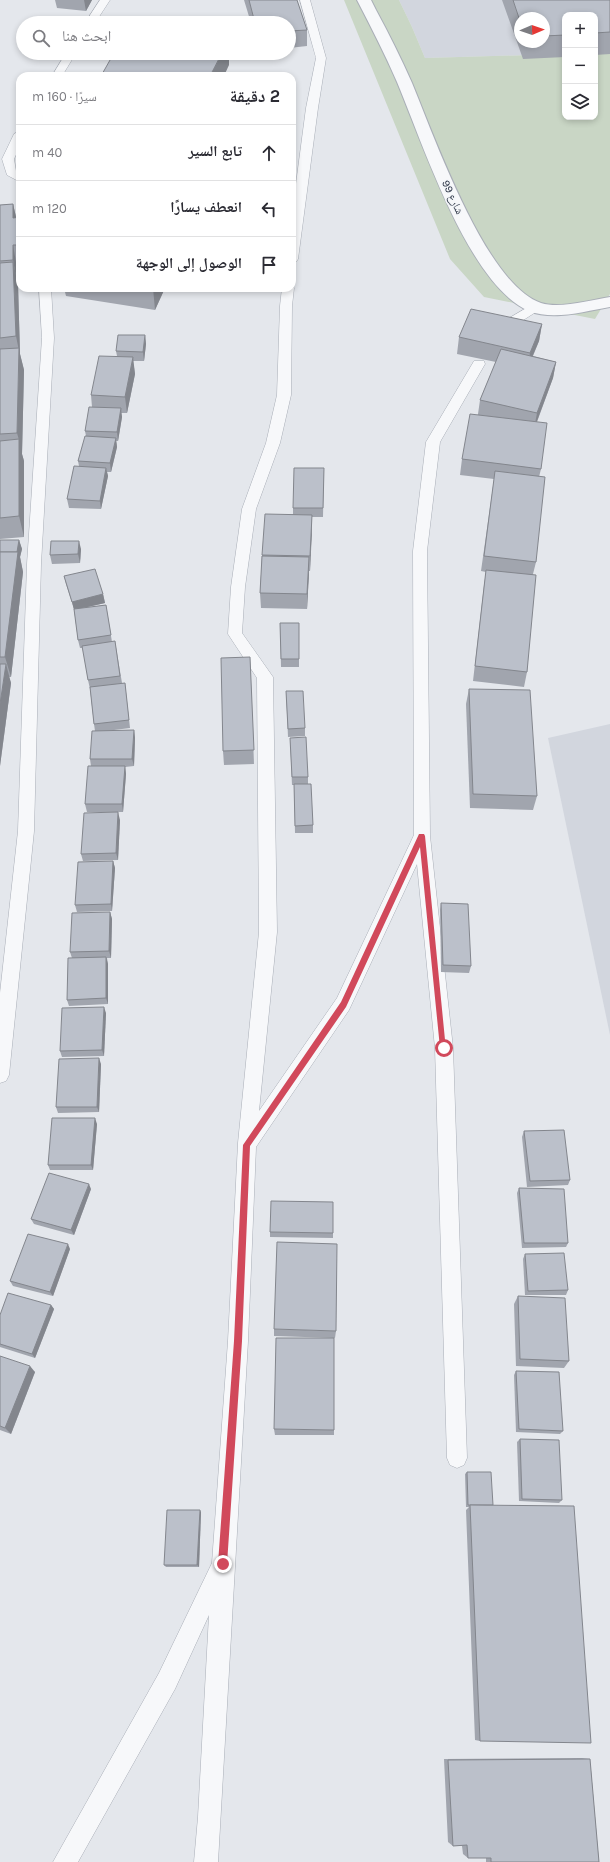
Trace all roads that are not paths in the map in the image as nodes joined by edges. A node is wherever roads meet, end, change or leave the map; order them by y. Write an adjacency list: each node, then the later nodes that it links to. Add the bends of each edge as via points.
1 (105, 0): 4 (lane)
2 (305, 0): 9 (lane, via 322,58 312,108)
3 (364, 0): 13 (street, شارع 99, via 404,81 471,236 495,274 519,298)
4 (95, 16)
5 (67, 60): 6 (lane)
6 (59, 72)
7 (16, 142): 8 (lane, via 8,159 11,173)
8 (16, 176)
9 (296, 229)
10 (45, 292): 17 (lane, via 48,338 34,564 26,831)
11 (288, 292): 18 (lane, via 284,395 273,443 249,508 234,634 265,677 268,932)
12 (610, 302): 13 (street, شارع 99, via 562,309)
13 (535, 307): 14 (lane)
14 (510, 323)
15 (479, 364): 16 (lane, via 433,442 421,543)
16 (422, 836): 18 (lane, via 343,1004); 19 (lane, via 444,1048)
17 (0, 1075)
18 (247, 1145): 20 (lane, via 238,1341)
19 (457, 1458)
20 (223, 1564): 21 (lane, via 167,1681); 22 (lane)
21 (65, 1862)
22 (206, 1862)

